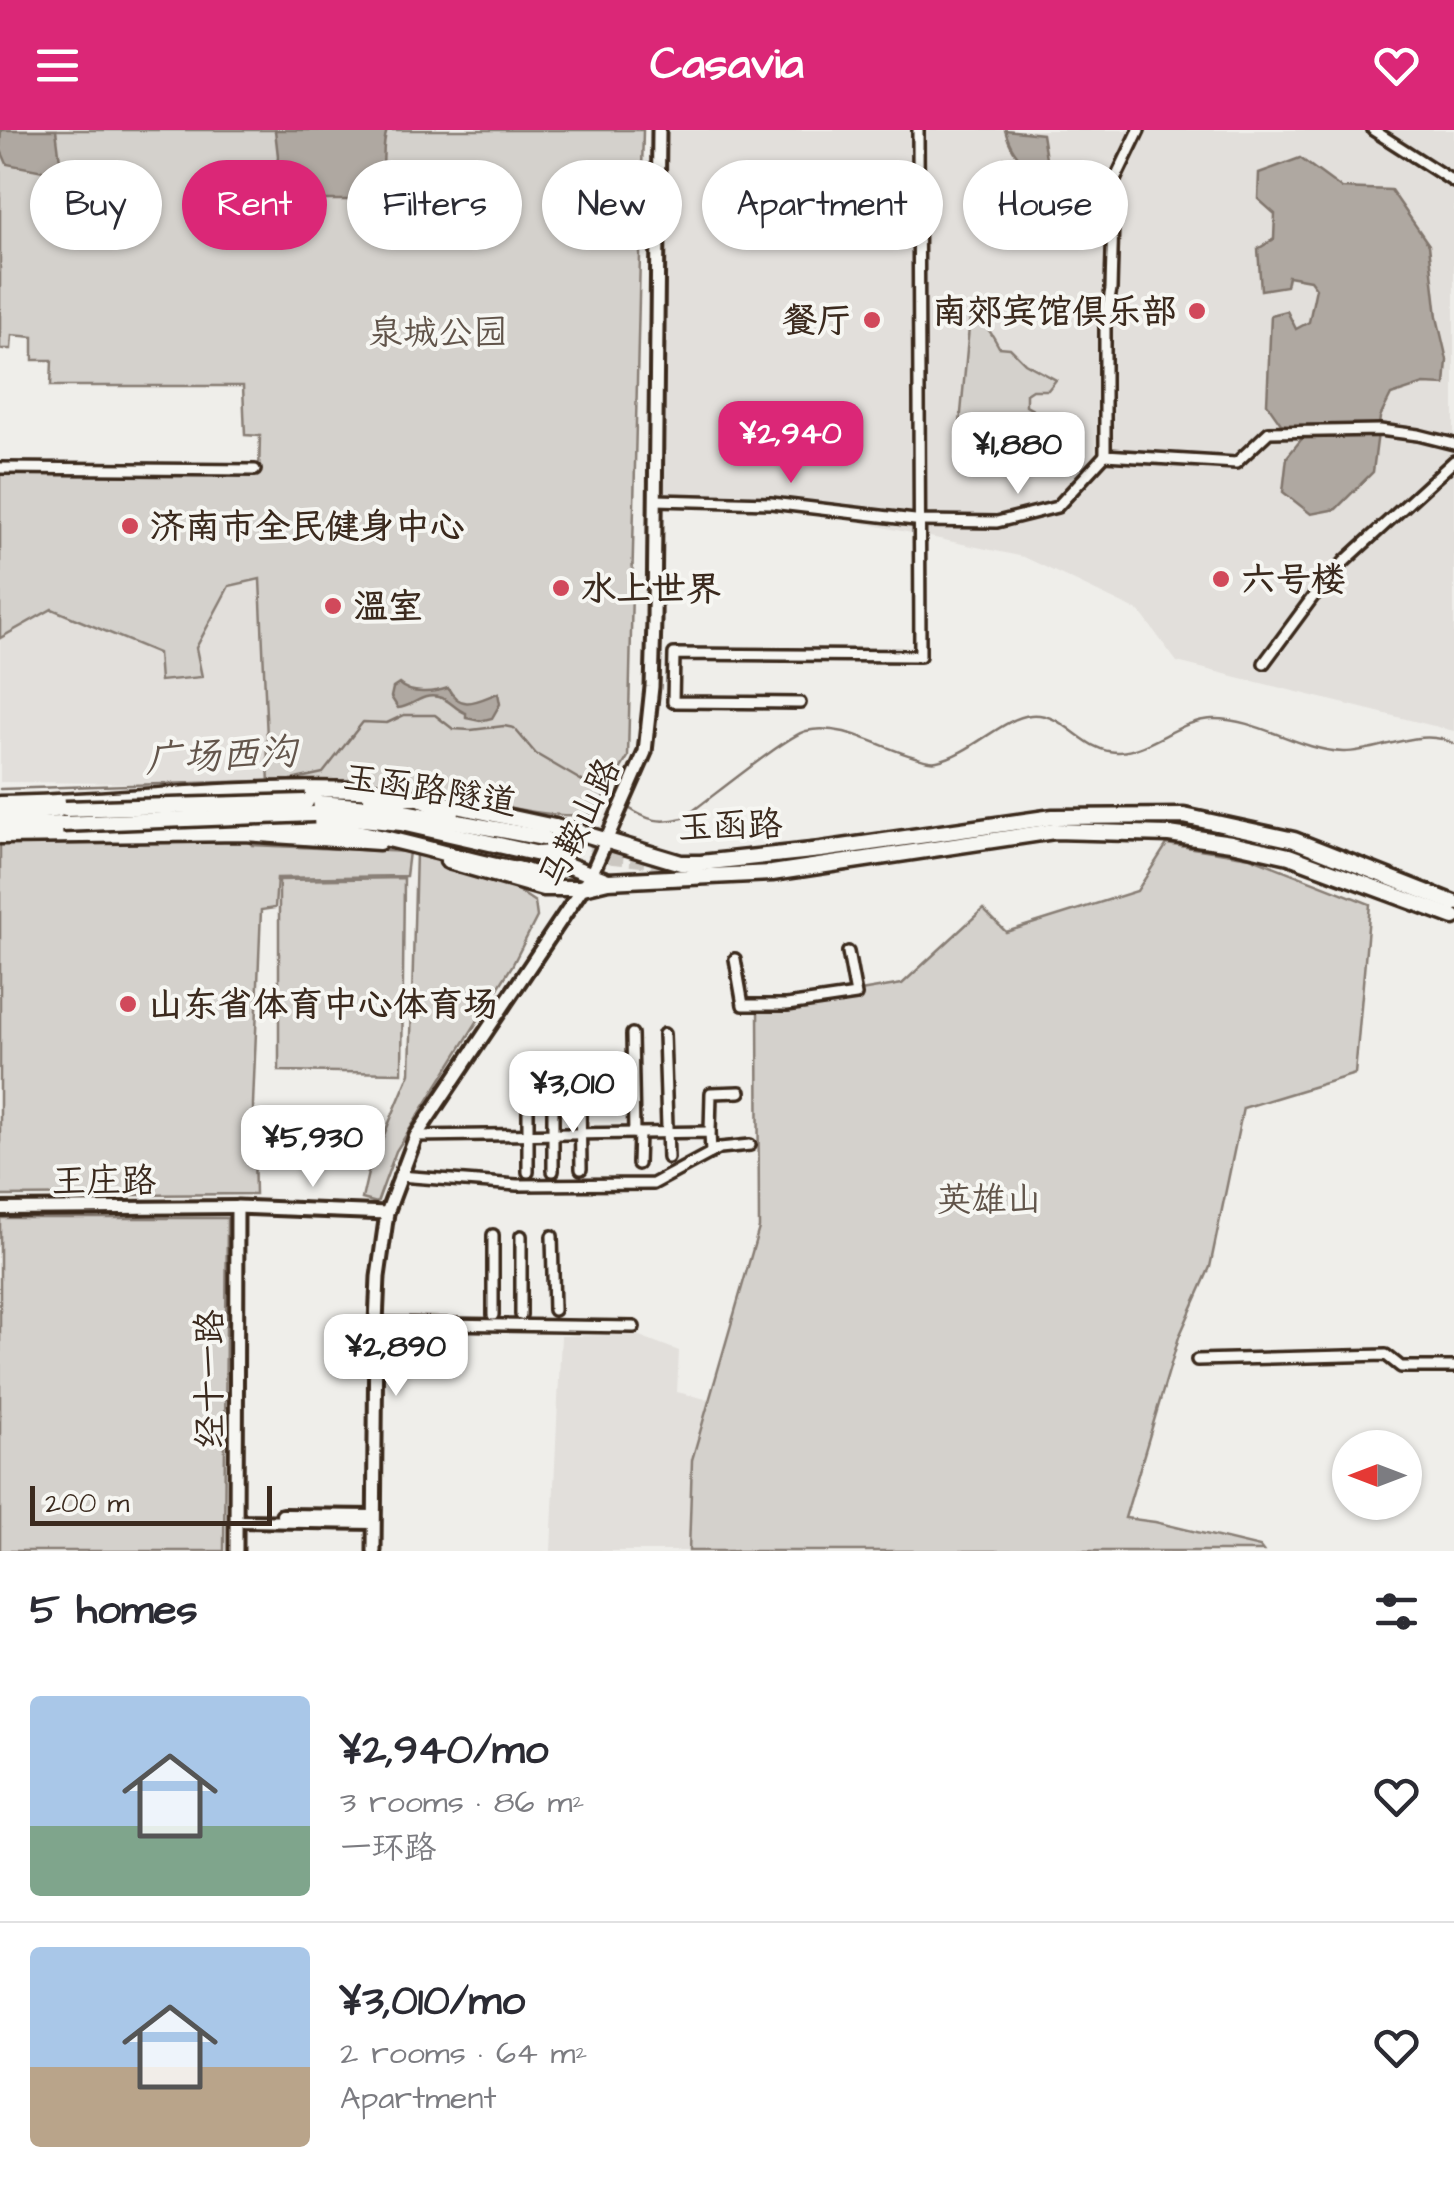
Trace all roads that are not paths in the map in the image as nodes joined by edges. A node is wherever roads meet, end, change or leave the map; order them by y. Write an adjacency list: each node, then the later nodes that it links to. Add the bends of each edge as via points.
1 (659, 130): 11 (main road, 马鞍山路)
2 (918, 130): 12 (street)
3 (1139, 130): 7 (street, via 1114,182)
4 (1373, 130): 5 (street)
5 (1454, 182)
6 (1454, 444): 7 (street, via 1380,430 1310,429 1269,432 1236,463)
7 (1105, 454): 12 (street, via 1057,507 997,522)
8 (1454, 462): 13 (street, via 1345,561)
9 (0, 468): 10 (street)
10 (255, 470)
11 (656, 500): 12 (street, via 770,503); 26 (main road, 马鞍山路, via 645,752)
12 (921, 521): 14 (street, via 920,656 674,654 673,702)
13 (1264, 663)
14 (800, 703)
15 (189, 794): 16 (main road, 玉函路, via 357,790); 17 (main road, 玉函路); 24 (main road)
16 (418, 799): 18 (main road, via 319,797); 21 (main road); 22 (main road, 玉函路)
17 (0, 804)
18 (310, 808): 19 (main road, bridge, via 136,806); 20 (main road, bridge); 21 (main road, 玉函路隧道, via 382,808); 27 (main road); 28 (main road, 玉函路隧道)
19 (0, 815)
20 (0, 826)
21 (519, 832): 22 (main road, 玉函路隧道)
22 (550, 832): 26 (main road, 玉函路); 27 (main road, via 559,840)
23 (258, 833): 24 (main road, 玉函路); 28 (main road, via 308,826); 32 (main road, 玉函路, via 380,842 543,888)
24 (192, 834): 25 (main road, 玉函路)
25 (0, 836)
26 (605, 842): 29 (main road, 马鞍山路); 33 (main road, 玉函路, via 701,864 1053,816 1184,816 1294,840)
27 (539, 854): 29 (main road)
28 (524, 871): 30 (main road, 玉函路隧道)
29 (591, 875): 31 (main road); 32 (main road, 马鞍山路)
30 (546, 877)
31 (608, 881): 32 (main road, 玉函路); 34 (main road, 玉函路, via 772,872 1054,831 1168,834 1289,856)
32 (580, 888): 49 (main road, 马鞍山路)
33 (1454, 903)
34 (1454, 917)
35 (848, 952): 36 (street, via 856,995 787,1005 744,1005)
36 (735, 960)
37 (632, 1034): 44 (street)
38 (664, 1034): 45 (street)
39 (740, 1092): 43 (street, via 711,1092)
40 (580, 1093): 47 (street)
41 (528, 1100): 48 (street)
42 (553, 1101): 46 (street)
43 (710, 1132): 45 (street); 51 (street)
44 (636, 1133): 45 (street); 47 (street); 53 (street)
45 (667, 1133): 52 (street)
46 (553, 1134): 47 (street); 48 (street); 55 (street)
47 (580, 1134): 54 (street)
48 (528, 1135): 49 (street); 56 (street)
49 (416, 1136): 57 (main road, 马鞍山路)
50 (750, 1146): 51 (street)
51 (710, 1153): 57 (street, via 653,1184)
52 (668, 1158)
53 (638, 1164)
54 (581, 1169)
55 (553, 1170)
56 (528, 1172)
57 (399, 1176): 60 (main road, 马鞍山路)
58 (237, 1207): 59 (street, 王庄路); 60 (main road, 王庄路); 71 (main road, 经十一路)
59 (0, 1208)
60 (388, 1213): 67 (main road, 马鞍山路)
61 (493, 1235): 66 (street)
62 (521, 1236): 65 (street)
63 (552, 1236): 64 (street)
64 (554, 1310)
65 (521, 1315)
66 (494, 1316)
67 (376, 1323): 68 (street); 72 (main road, 马鞍山路)
68 (634, 1327)
69 (1197, 1360): 70 (street, via 1386,1355 1401,1368)
70 (1454, 1367)
71 (236, 1518): 72 (street); 73 (main road, 经十一路)
72 (374, 1519): 74 (main road, 马鞍山路)
73 (236, 1551)
74 (374, 1551)

